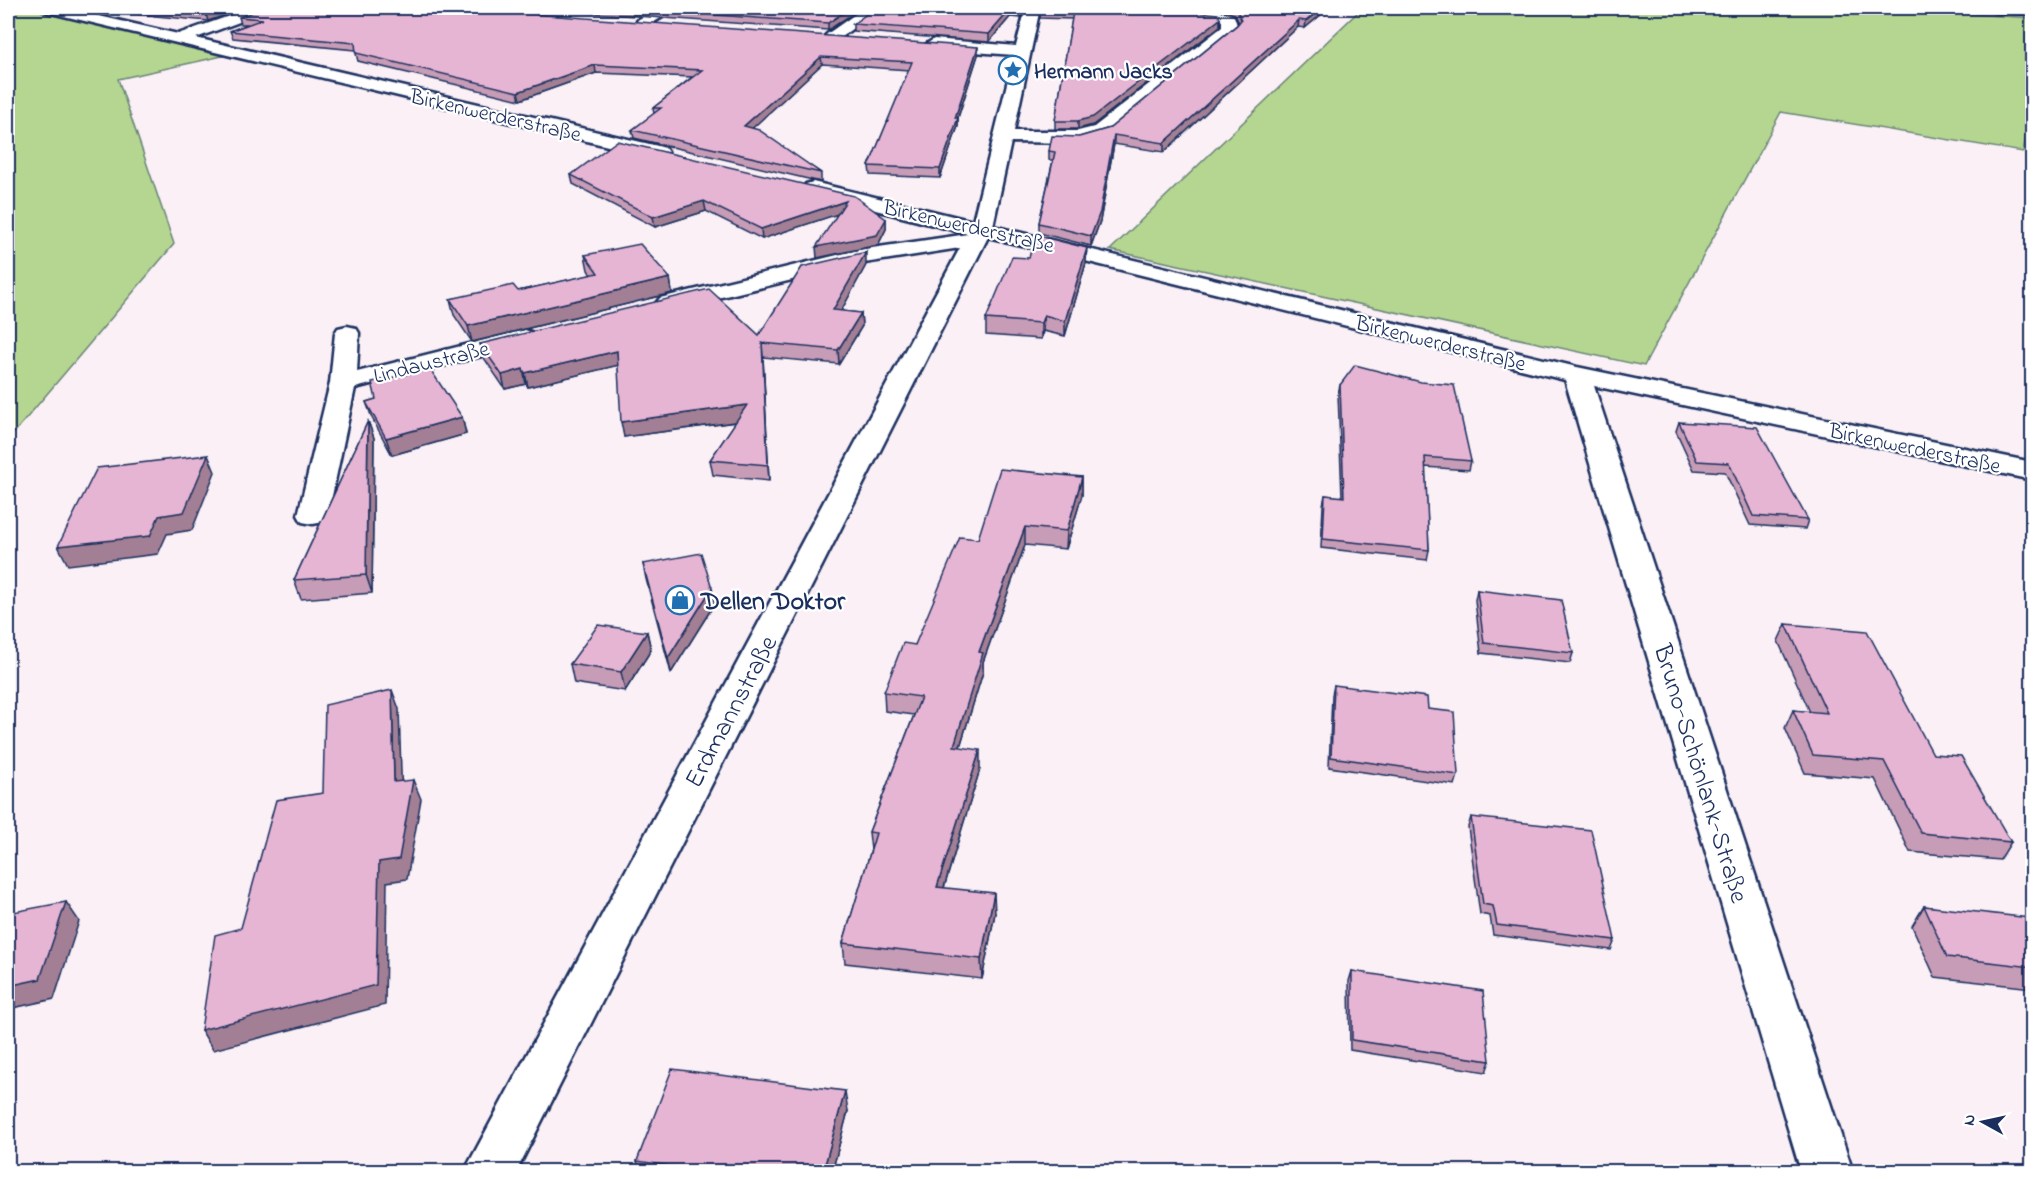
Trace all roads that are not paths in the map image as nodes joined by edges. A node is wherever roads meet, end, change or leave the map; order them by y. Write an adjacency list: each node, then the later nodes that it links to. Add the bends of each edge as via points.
1 (46, 8): 11 (street, Birkenwerderstraße)
2 (264, 8): 11 (street)
3 (671, 8): 9 (street, via 638,22)
4 (873, 8): 10 (street, via 826,36)
5 (1033, 8): 13 (street, Erdmannstraße)
6 (1142, 8): 14 (street, via 1221,15 1229,20 1230,28 1101,131 1078,137)
7 (1994, 8): 8 (street)
8 (2032, 10)
9 (668, 24)
10 (854, 38)
11 (180, 39): 15 (street, Birkenwerderstraße)
12 (922, 44): 13 (street)
13 (1024, 51): 14 (street, Erdmannstraße)
14 (1004, 136): 17 (street, Erdmannstraße)
15 (679, 157)
16 (796, 184): 17 (street, Birkenwerderstraße)
17 (979, 233): 18 (street, via 858,256); 21 (street, Birkenwerderstraße); 25 (street, Erdmannstraße)
18 (640, 310)
19 (549, 332): 22 (street, Lindaustraße)
20 (347, 333): 22 (street, Lindaustraße)
21 (1577, 375): 23 (street, Birkenwerderstraße); 26 (street, Bruno-Schönlank-Straße)
22 (343, 383): 24 (street, Lindaustraße)
23 (2032, 471)
24 (313, 515)
25 (489, 1172)
26 (1827, 1172)

